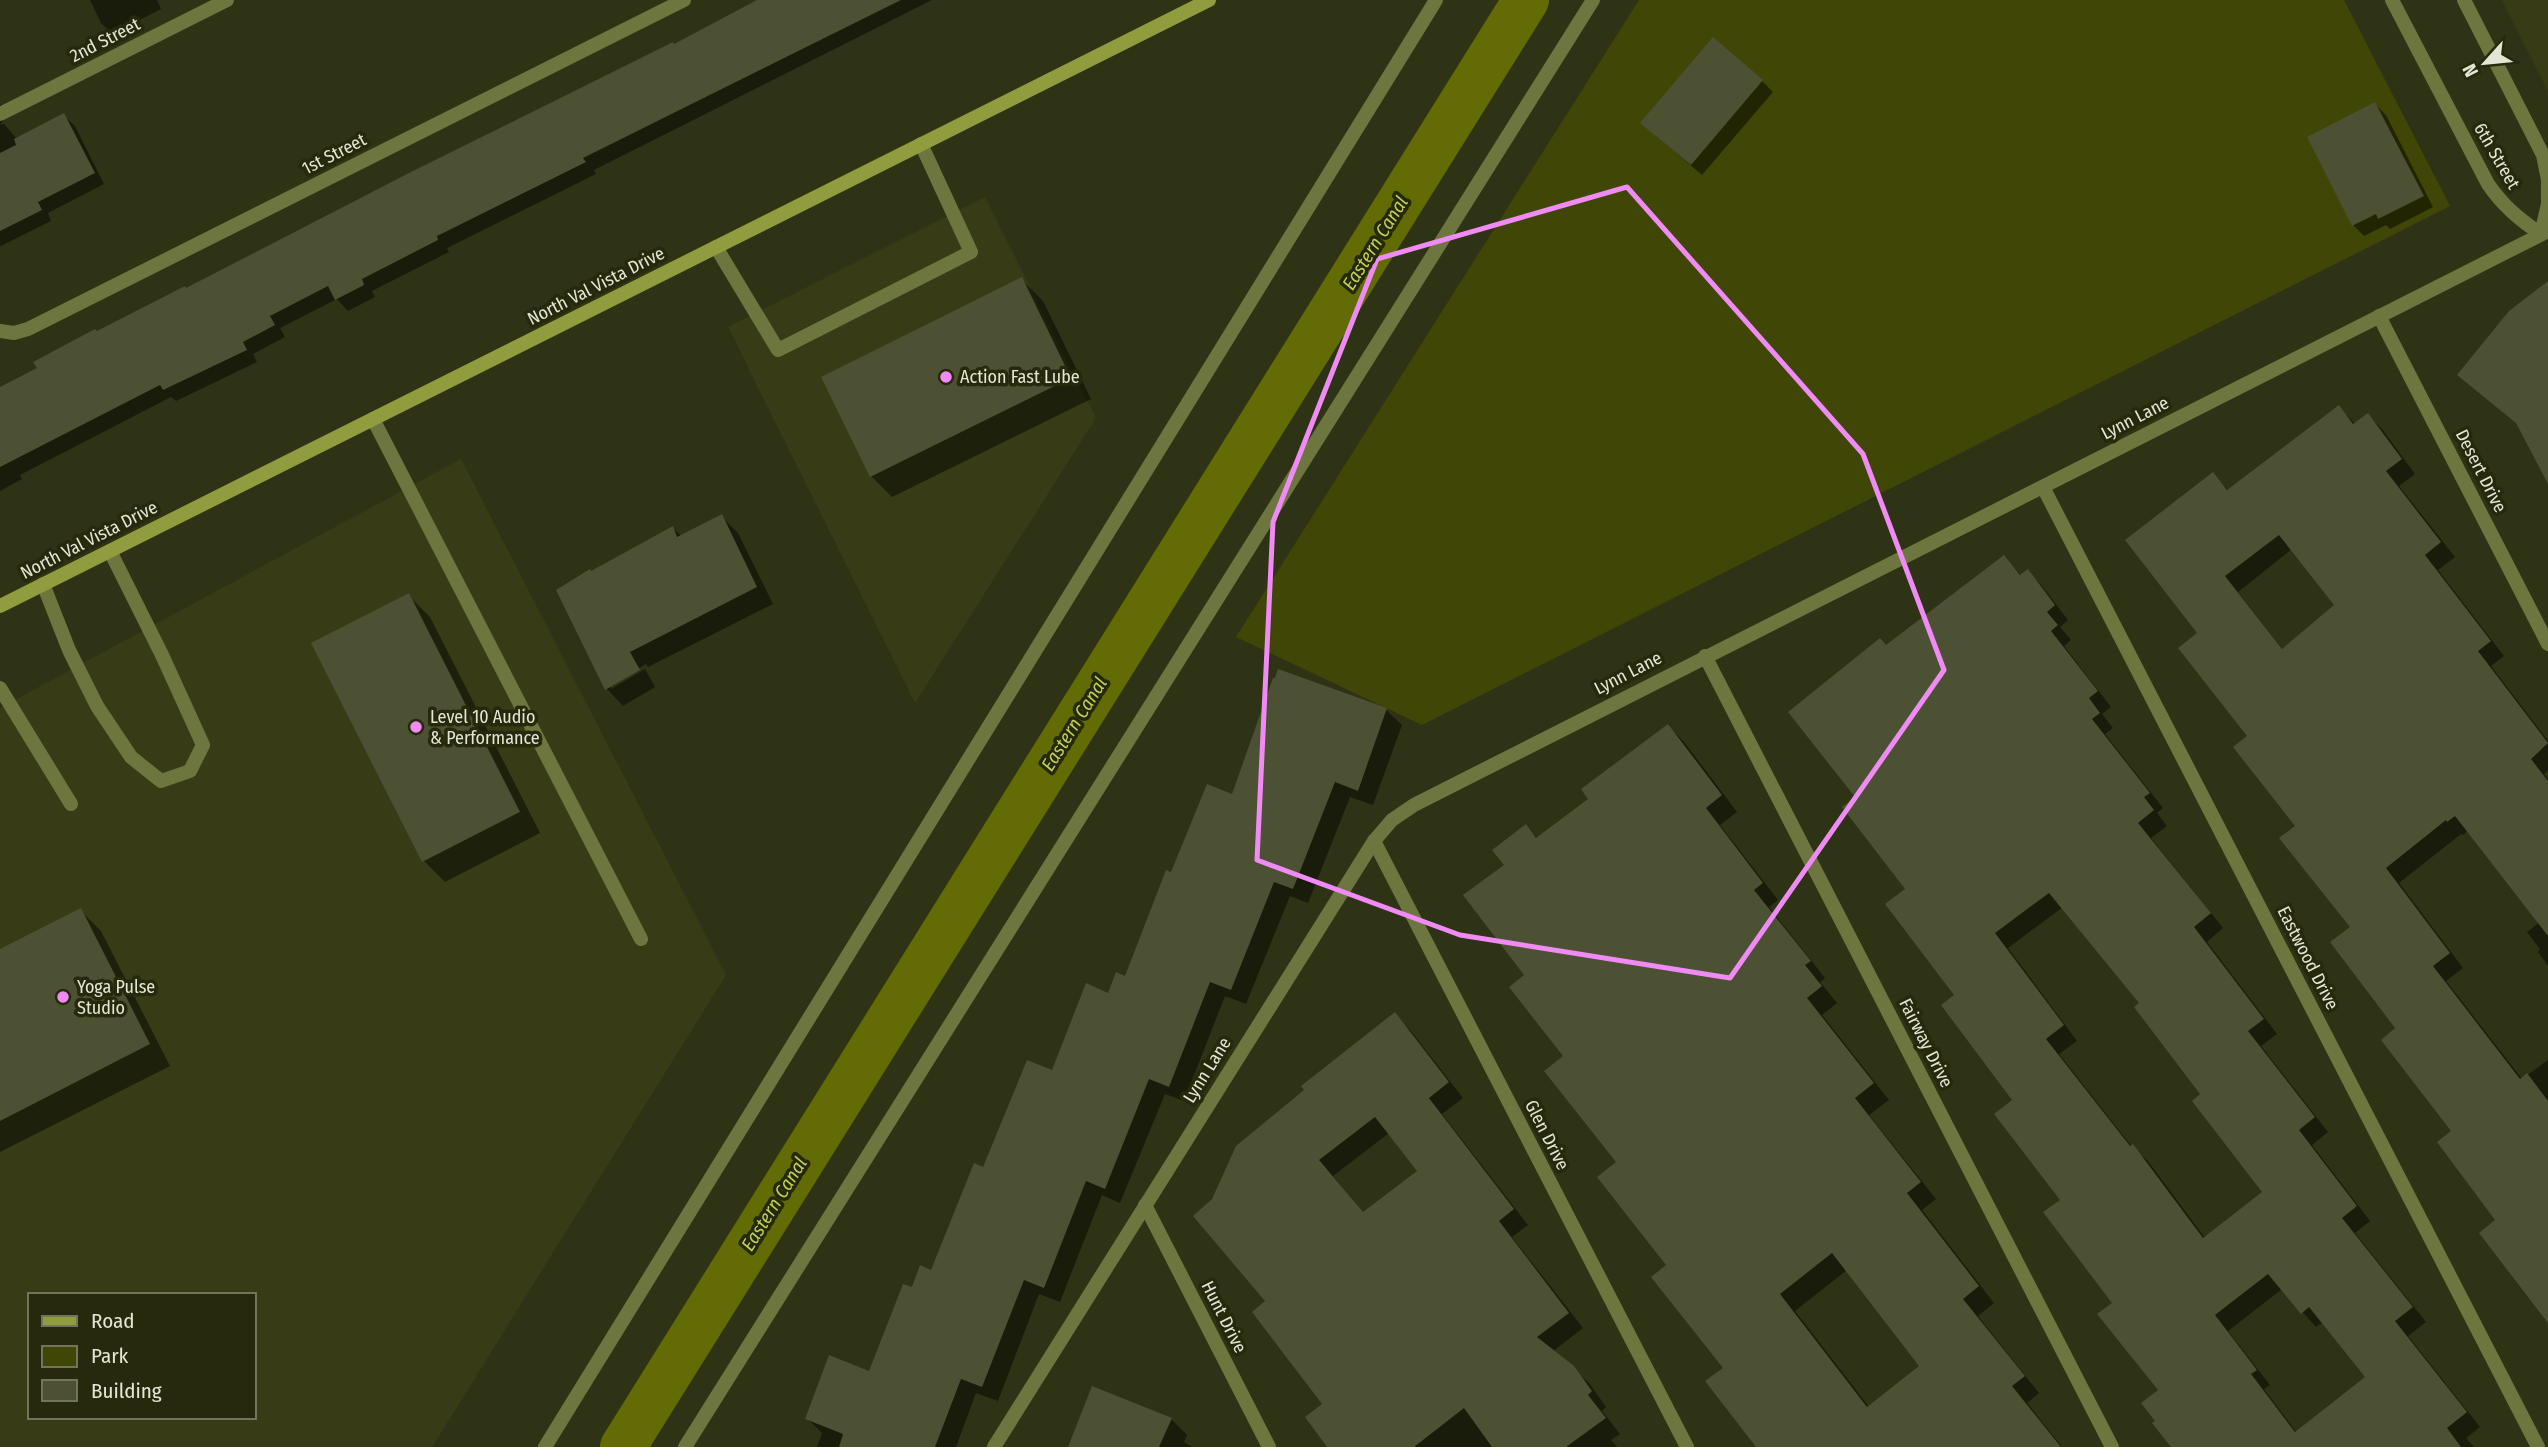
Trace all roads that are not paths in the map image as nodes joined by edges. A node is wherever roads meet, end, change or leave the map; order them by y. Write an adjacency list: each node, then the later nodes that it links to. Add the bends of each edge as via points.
1 (227, 0): 8 (lane, 2nd Street)
2 (684, 0): 14 (lane, 1st Street, via 28,329)
3 (1209, 0): 9 (main road, North Val Vista Drive)
4 (1436, 0): 27 (lane)
5 (1592, 0): 28 (lane)
6 (2392, 0): 11 (lane, 6th Street, via 2488,184 2521,221)
7 (2464, 0): 10 (lane, 6th Street, via 2543,155)
8 (0, 114)
9 (921, 144): 12 (main road, North Val Vista Drive); 12 (lane, via 971,252 778,351)
10 (2548, 182): 11 (lane, 6th Street)
11 (2545, 233): 13 (lane, Lynn Lane)
12 (716, 247): 15 (main road, North Val Vista Drive)
13 (2379, 316): 16 (lane, Lynn Lane); 20 (lane, Desert Drive)
14 (0, 331)
15 (373, 419): 17 (main road, North Val Vista Drive); 25 (lane)
16 (2043, 487): 21 (lane, Lynn Lane); 33 (lane, Eastwood Drive)
17 (110, 551): 18 (main road, North Val Vista Drive); 18 (lane, via 203,745 190,771 162,781 131,757 97,706)
18 (43, 584): 19 (main road, North Val Vista Drive)
19 (0, 606)
20 (2548, 645)
21 (1705, 656): 24 (lane, Lynn Lane, via 1414,805 1392,820); 32 (lane, Fairway Drive)
22 (0, 688): 23 (lane)
23 (71, 804)
24 (1374, 841): 26 (lane, Lynn Lane); 31 (lane, Glen Drive)
25 (640, 939)
26 (1145, 1205): 29 (lane, Lynn Lane); 30 (lane, Hunt Drive)
27 (545, 1447)
28 (685, 1447)
29 (994, 1447)
30 (1269, 1447)
31 (1687, 1447)
32 (2112, 1447)
33 (2538, 1447)

